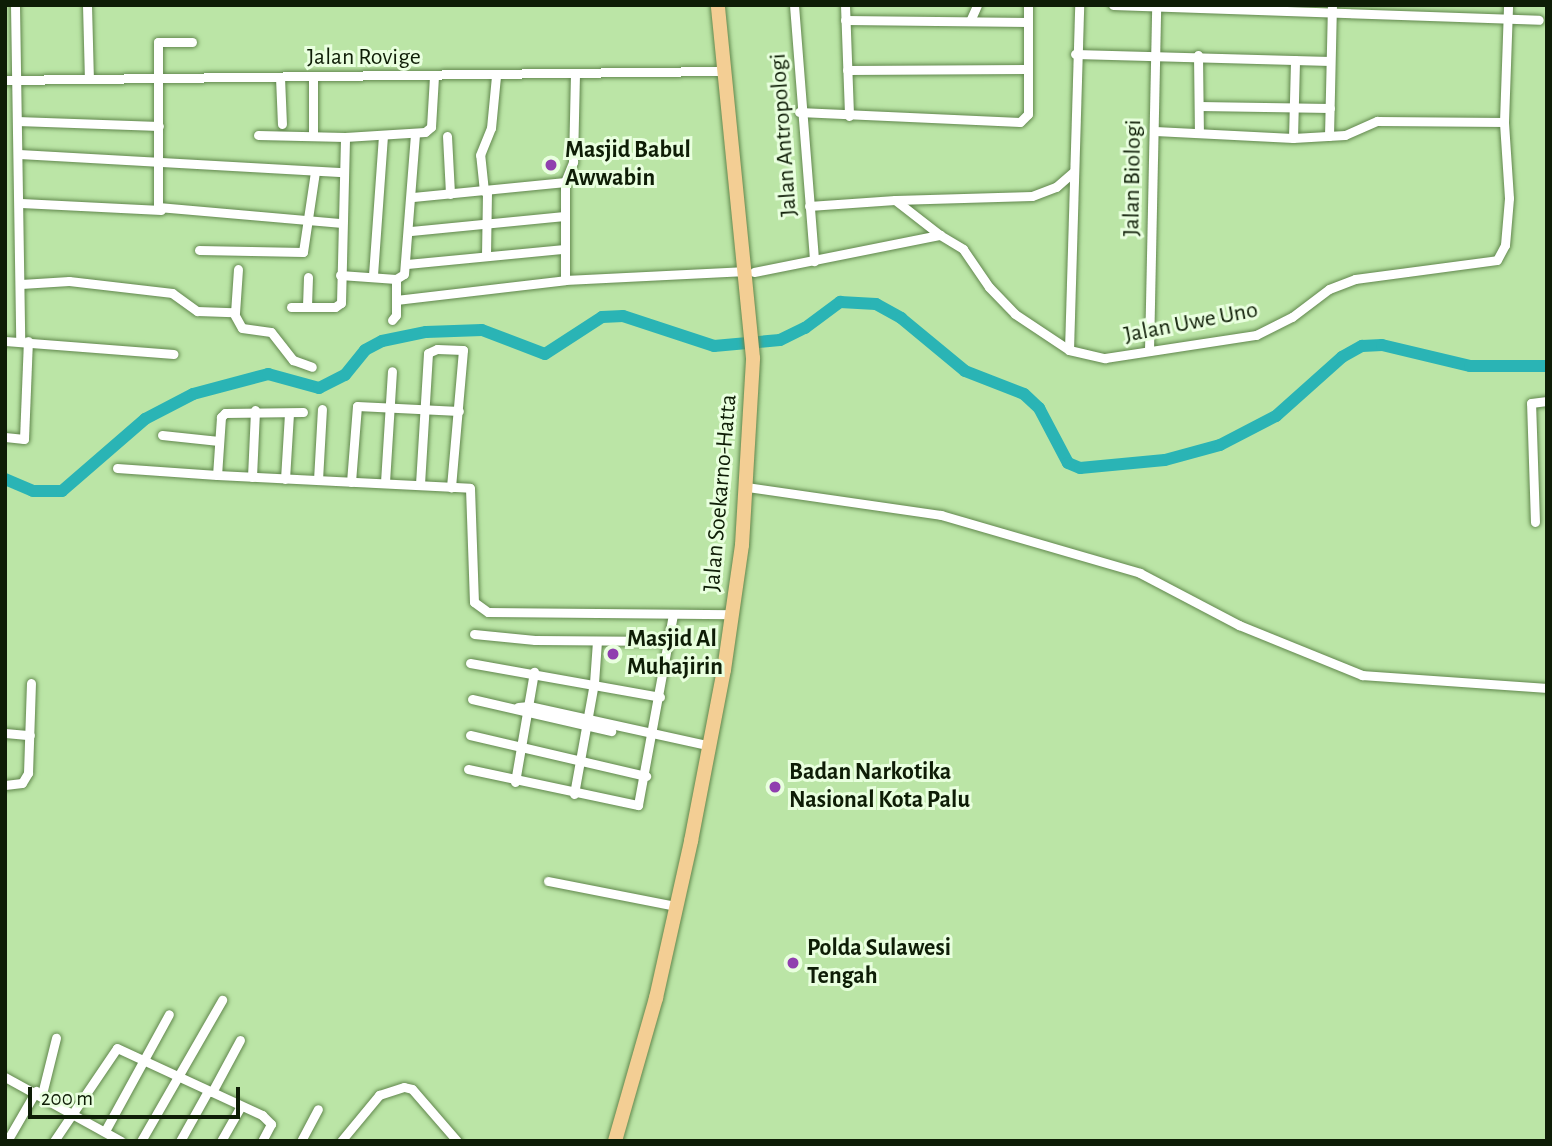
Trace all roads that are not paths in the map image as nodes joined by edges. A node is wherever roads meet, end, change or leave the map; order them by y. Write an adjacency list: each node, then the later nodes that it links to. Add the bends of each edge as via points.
1 (15, 5): 36 (street)
2 (87, 5): 35 (street)
3 (718, 5): 19 (main road, Jalan Soekarno-Hatta)
4 (726, 5): 19 (main road, Jalan Soekarno-Hatta)
5 (794, 5): 40 (street, Jalan Antropologi)
6 (845, 5): 15 (street)
7 (977, 5): 17 (street)
8 (1028, 5): 18 (street)
9 (1079, 5): 21 (street)
10 (1113, 5): 12 (street)
11 (1508, 5): 14 (street, Jalan Uwe Uno)
12 (1156, 6): 13 (street); 22 (street, Jalan Biologi)
13 (1332, 9): 14 (street); 25 (street)
14 (1508, 19): 16 (street); 43 (street, Jalan Uwe Uno)
15 (845, 20): 17 (street); 27 (street)
16 (1539, 20)
17 (970, 22): 18 (street)
18 (1028, 22): 26 (street)
19 (724, 28): 28 (main road, Jalan Soekarno-Hatta); 81 (main road, Jalan Soekarno-Hatta)
20 (192, 41): 32 (street, via 158,42)
21 (1075, 54): 22 (street); 60 (street)
22 (1156, 54): 23 (street); 46 (street, Jalan Biologi)
23 (1198, 55): 24 (street); 37 (street)
24 (1295, 60): 25 (street); 38 (street)
25 (1330, 61): 39 (street)
26 (1026, 69): 27 (street); 41 (street, via 1028,114 1020,122)
27 (847, 70): 41 (street)
28 (723, 71): 29 (street, Jalan Rovige); 81 (main road, Jalan Soekarno-Hatta)
29 (575, 75): 31 (street, Jalan Rovige); 61 (street, via 573,162)
30 (434, 76): 31 (street, Jalan Rovige); 34 (street, Jalan Rovige); 48 (street, via 431,127)
31 (496, 76): 62 (street, via 491,128 480,155)
32 (159, 78): 33 (street, Jalan Rovige); 35 (street, Jalan Rovige); 45 (street)
33 (280, 78): 34 (street, Jalan Rovige); 44 (street)
34 (313, 78): 50 (street)
35 (89, 79): 36 (street, Jalan Rovige)
36 (10, 80): 42 (street)
37 (1199, 106): 38 (street); 47 (street)
38 (1293, 107): 39 (street); 55 (street)
39 (1330, 108): 53 (street)
40 (799, 112): 41 (street); 67 (street, Jalan Antropologi)
41 (849, 116)
42 (17, 121): 45 (street); 56 (street)
43 (1504, 122): 53 (street, via 1377,121 1357,132); 96 (street, Jalan Uwe Uno, via 1509,198 1505,245 1497,260 1354,279 1256,335)
44 (282, 124)
45 (159, 127): 57 (street)
46 (1154, 131): 47 (street); 96 (street, Jalan Biologi)
47 (1199, 132): 55 (street)
48 (415, 134): 51 (street); 64 (street)
49 (258, 135): 50 (street)
50 (313, 136): 54 (street)
51 (383, 136): 54 (street); 83 (street)
52 (447, 136): 63 (street)
53 (1329, 136): 55 (street)
54 (345, 137): 59 (street)
55 (1293, 138)
56 (19, 154): 57 (street); 66 (street)
57 (159, 160): 58 (street); 68 (street)
58 (315, 172): 59 (street); 70 (street)
59 (344, 172): 71 (street)
60 (1073, 172): 65 (street, via 1056,187 1032,196); 95 (street)
61 (565, 182): 62 (street); 69 (street)
62 (485, 191): 63 (street); 72 (street)
63 (450, 194): 64 (street)
64 (413, 197): 73 (street)
65 (895, 200): 67 (street); 74 (street, Jalan Uwe Uno)
66 (21, 203): 68 (street); 87 (street)
67 (809, 206): 78 (street, Jalan Antropologi)
68 (161, 210): 70 (street)
69 (564, 216): 72 (street); 75 (street)
70 (309, 220): 71 (street); 76 (street, via 303,252)
71 (342, 223): 82 (street)
72 (486, 224): 73 (street); 77 (street)
73 (411, 231): 79 (street)
74 (940, 235): 78 (street); 95 (street, Jalan Uwe Uno, via 963,250 1002,303)
75 (564, 249): 77 (street); 86 (street)
76 (199, 250)
77 (486, 257): 79 (street)
78 (814, 261): 81 (street)
79 (407, 264): 85 (street)
80 (238, 270): 91 (street)
81 (750, 271): 86 (street); 120 (main road, Jalan Soekarno-Hatta, via 757,357)
82 (340, 275): 83 (street); 89 (street, via 339,306)
83 (373, 275): 85 (street)
84 (308, 276): 89 (street)
85 (396, 279): 88 (street)
86 (565, 280): 88 (street)
87 (21, 284): 91 (street, via 69,281 167,292 197,311); 94 (street)
88 (396, 300): 92 (street)
89 (307, 306): 90 (street)
90 (291, 307)
91 (235, 313): 98 (street, via 238,326 271,332 293,360)
92 (392, 320)
93 (5, 341): 94 (street)
94 (24, 341): 97 (street); 109 (street, via 24,439)
95 (1069, 350): 96 (street, Jalan Uwe Uno, via 1105,358)
96 (1149, 351)
97 (174, 354)
98 (312, 367)
99 (391, 371): 102 (street)
100 (1547, 401): 121 (street, via 1531,402)
101 (321, 409): 115 (street)
102 (390, 409): 104 (street); 116 (street, via 357,406); 117 (street)
103 (254, 410): 107 (street); 110 (street, via 222,415); 113 (street)
104 (425, 411): 105 (street); 105 (street, via 428,353 438,349 463,350); 118 (street)
105 (459, 411): 119 (street)
106 (303, 412): 107 (street)
107 (289, 413): 114 (street)
108 (162, 435): 110 (street)
109 (5, 438)
110 (219, 441): 112 (street)
111 (117, 468): 112 (street)
112 (217, 475): 113 (street)
113 (252, 477): 114 (street)
114 (285, 479): 115 (street)
115 (318, 480): 116 (street)
116 (351, 482): 117 (street)
117 (385, 482): 118 (street)
118 (420, 484): 119 (street)
119 (451, 486): 122 (street, via 472,490 474,602 478,610 520,615)
120 (750, 488): 123 (main road, Jalan Soekarno-Hatta); 131 (street, via 941,514 1140,573 1239,625 1362,674); 134 (main road, Jalan Soekarno-Hatta, via 743,602)
121 (1535, 522)
122 (673, 614): 123 (street); 126 (street)
123 (733, 614): 134 (main road, Jalan Soekarno-Hatta)
124 (474, 634): 125 (street)
125 (597, 641): 126 (street); 130 (street)
126 (669, 641): 132 (street)
127 (470, 663): 128 (street)
128 (534, 672): 130 (street); 135 (street)
129 (31, 683): 138 (street)
130 (594, 683): 132 (street); 136 (street)
131 (1547, 688)
132 (660, 697): 140 (street)
133 (472, 699): 135 (street)
134 (722, 705): 142 (main road, Jalan Soekarno-Hatta); 150 (main road, Jalan Soekarno-Hatta)
135 (524, 708): 136 (street); 141 (street)
136 (588, 722): 140 (street); 143 (street)
137 (5, 733): 138 (street)
138 (30, 735): 147 (street, via 26,779)
139 (470, 735): 141 (street)
140 (655, 737): 142 (street); 145 (street)
141 (520, 746): 143 (street); 146 (street)
142 (711, 746): 150 (main road, Jalan Soekarno-Hatta)
143 (582, 760): 145 (street); 148 (street)
144 (468, 769): 146 (street)
145 (646, 776): 148 (street, via 636,807)
146 (515, 782): 148 (street)
147 (5, 785)
148 (575, 793)
149 (548, 881): 151 (street)
150 (687, 881): 151 (main road, Jalan Soekarno-Hatta); 165 (main road, Jalan Soekarno-Hatta, via 665,1001)
151 (676, 906): 165 (main road, Jalan Soekarno-Hatta)
152 (222, 1000): 158 (street)
153 (169, 1014): 156 (street)
154 (56, 1038): 160 (street)
155 (240, 1040): 159 (street)
156 (144, 1063): 158 (street); 163 (street, via 113,1049); 164 (street)
157 (5, 1077): 160 (street)
158 (177, 1078): 159 (street); 170 (street)
159 (210, 1091): 161 (street); 171 (street)
160 (39, 1093): 163 (street); 167 (street)
161 (241, 1106): 166 (street, via 270,1121); 172 (street)
162 (318, 1109): 173 (street)
163 (72, 1112): 164 (street); 168 (street)
164 (105, 1132): 169 (street)
165 (621, 1135)
166 (263, 1138)
167 (7, 1141)
168 (54, 1141)
169 (121, 1141)
170 (141, 1141)
171 (180, 1141)
172 (221, 1141)
173 (301, 1141)
174 (341, 1141): 175 (street, via 379,1094 404,1087 412,1089)
175 (457, 1141)

